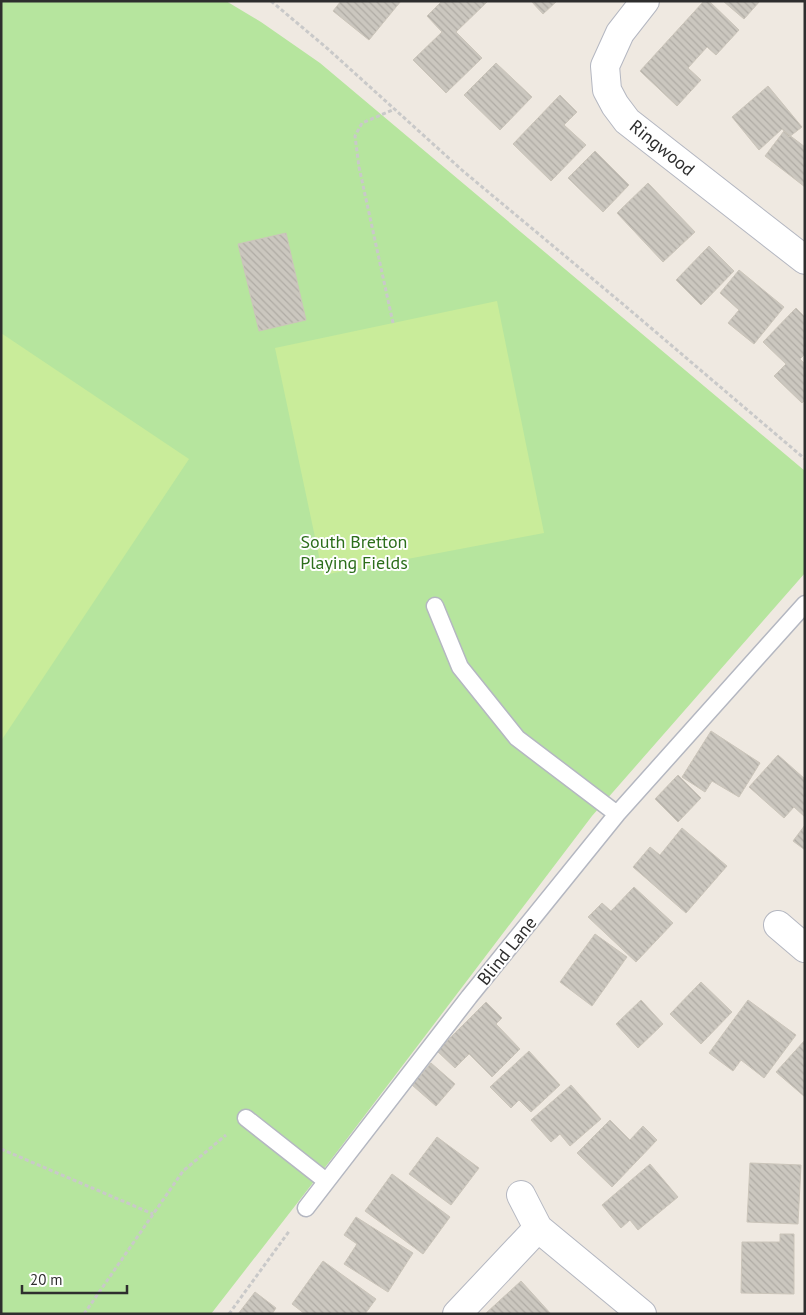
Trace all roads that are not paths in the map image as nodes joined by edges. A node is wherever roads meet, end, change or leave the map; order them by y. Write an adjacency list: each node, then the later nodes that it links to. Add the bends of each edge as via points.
1 (645, 1): 2 (street, Ringwood, via 620,33 605,66 607,90 615,105 627,121)
2 (805, 260)
3 (805, 604): 5 (lane, Blind Lane)
4 (435, 606): 5 (lane, via 460,667 517,738)
5 (617, 814): 9 (lane, Blind Lane)
6 (778, 925): 7 (street)
7 (805, 948)
8 (246, 1118): 9 (lane)
9 (326, 1181): 11 (lane, Blind Lane)
10 (521, 1195): 12 (street)
11 (306, 1208)
12 (538, 1228): 13 (street); 14 (street)
13 (457, 1314)
14 (642, 1314)

